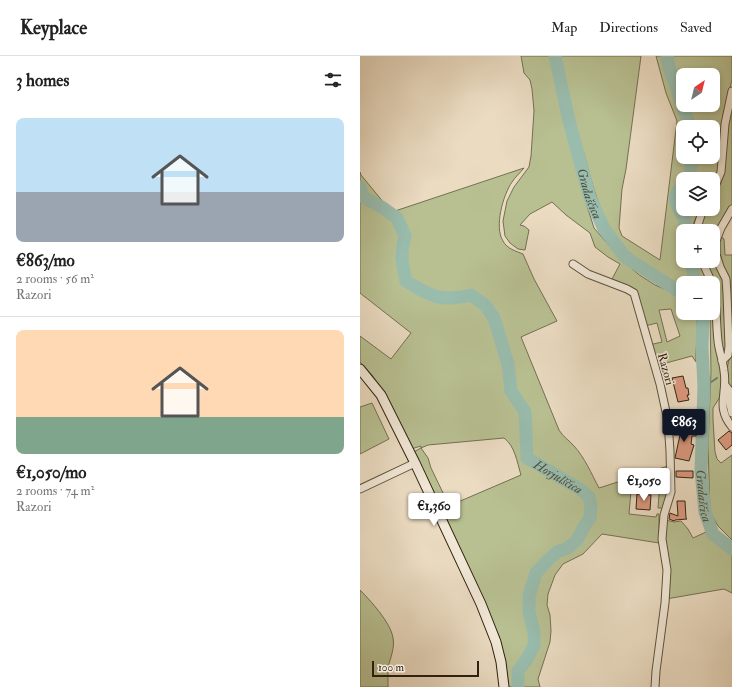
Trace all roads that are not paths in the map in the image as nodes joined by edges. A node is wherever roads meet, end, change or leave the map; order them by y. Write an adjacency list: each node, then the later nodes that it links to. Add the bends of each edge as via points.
1 (732, 91): 2 (street, via 725,124)
2 (720, 174)
3 (732, 208): 6 (street, via 716,240 716,254 726,280 727,294 729,346 728,355)
4 (573, 264): 14 (street, Razori, via 588,274 634,293 668,421 671,492 664,515 662,539 667,570)
5 (717, 320): 6 (street)
6 (722, 361): 8 (street, via 725,372)
7 (360, 369): 11 (street, via 381,395)
8 (724, 385): 9 (street, via 729,390); 10 (street, via 722,407 725,418)
9 (732, 413)
10 (732, 427)
11 (415, 463): 12 (street); 13 (street, via 481,604 496,642)
12 (360, 489)
13 (504, 687)
14 (655, 687)

